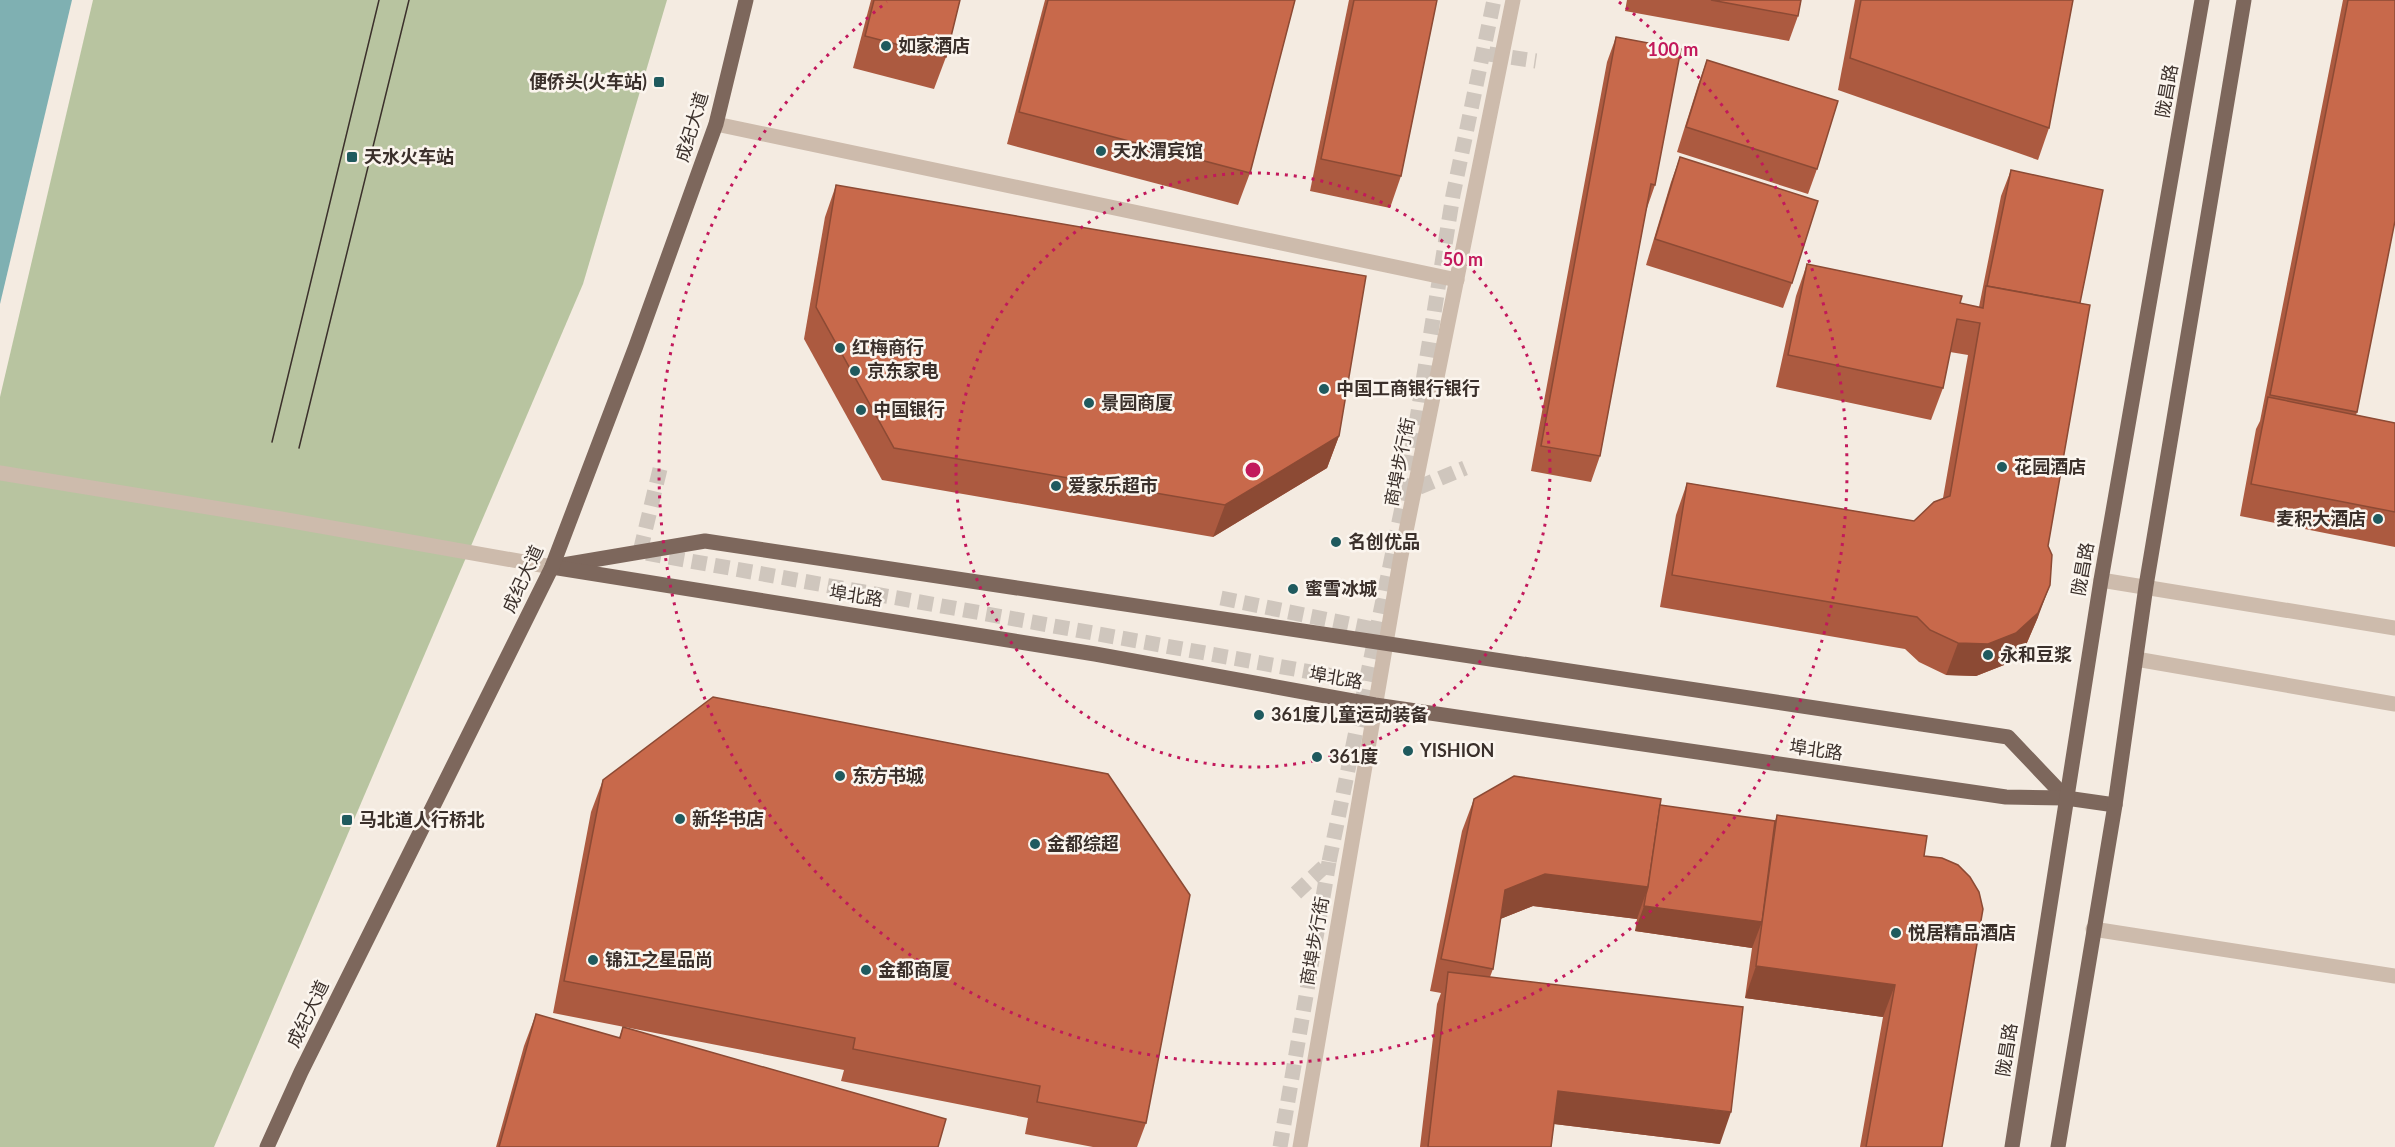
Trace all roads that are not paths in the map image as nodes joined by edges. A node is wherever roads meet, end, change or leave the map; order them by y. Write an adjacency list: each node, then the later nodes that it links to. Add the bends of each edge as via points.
1 (746, 0): 5 (main road, 成纪大道)
2 (1513, 0): 6 (street, 商埠步行街)
3 (2202, 0): 9 (main road, 陇昌路)
4 (2244, 0): 10 (main road)
5 (716, 124): 6 (street); 8 (main road, 成纪大道)
6 (1457, 280): 12 (street, 商埠步行街)
7 (0, 473): 8 (street)
8 (552, 567): 12 (main road, via 705,541); 15 (main road, 埠北路, via 1095,654); 20 (main road, 成纪大道)
9 (2101, 580): 10 (street); 16 (main road, 陇昌路)
10 (2146, 586): 11 (street); 13 (main road)
11 (2395, 628)
12 (1386, 644): 15 (street, 商埠步行街); 16 (main road, via 2008,737)
13 (2136, 659): 14 (street); 17 (main road)
14 (2395, 704)
15 (1375, 705): 16 (main road, 埠北路, via 2006,797); 21 (street, 商埠步行街)
16 (2066, 798): 17 (main road, 埠北路); 22 (main road, 陇昌路)
17 (2115, 805): 18 (main road)
18 (2093, 929): 19 (street); 23 (main road)
19 (2395, 976)
20 (267, 1147)
21 (1300, 1147)
22 (2012, 1147)
23 (2058, 1147)

